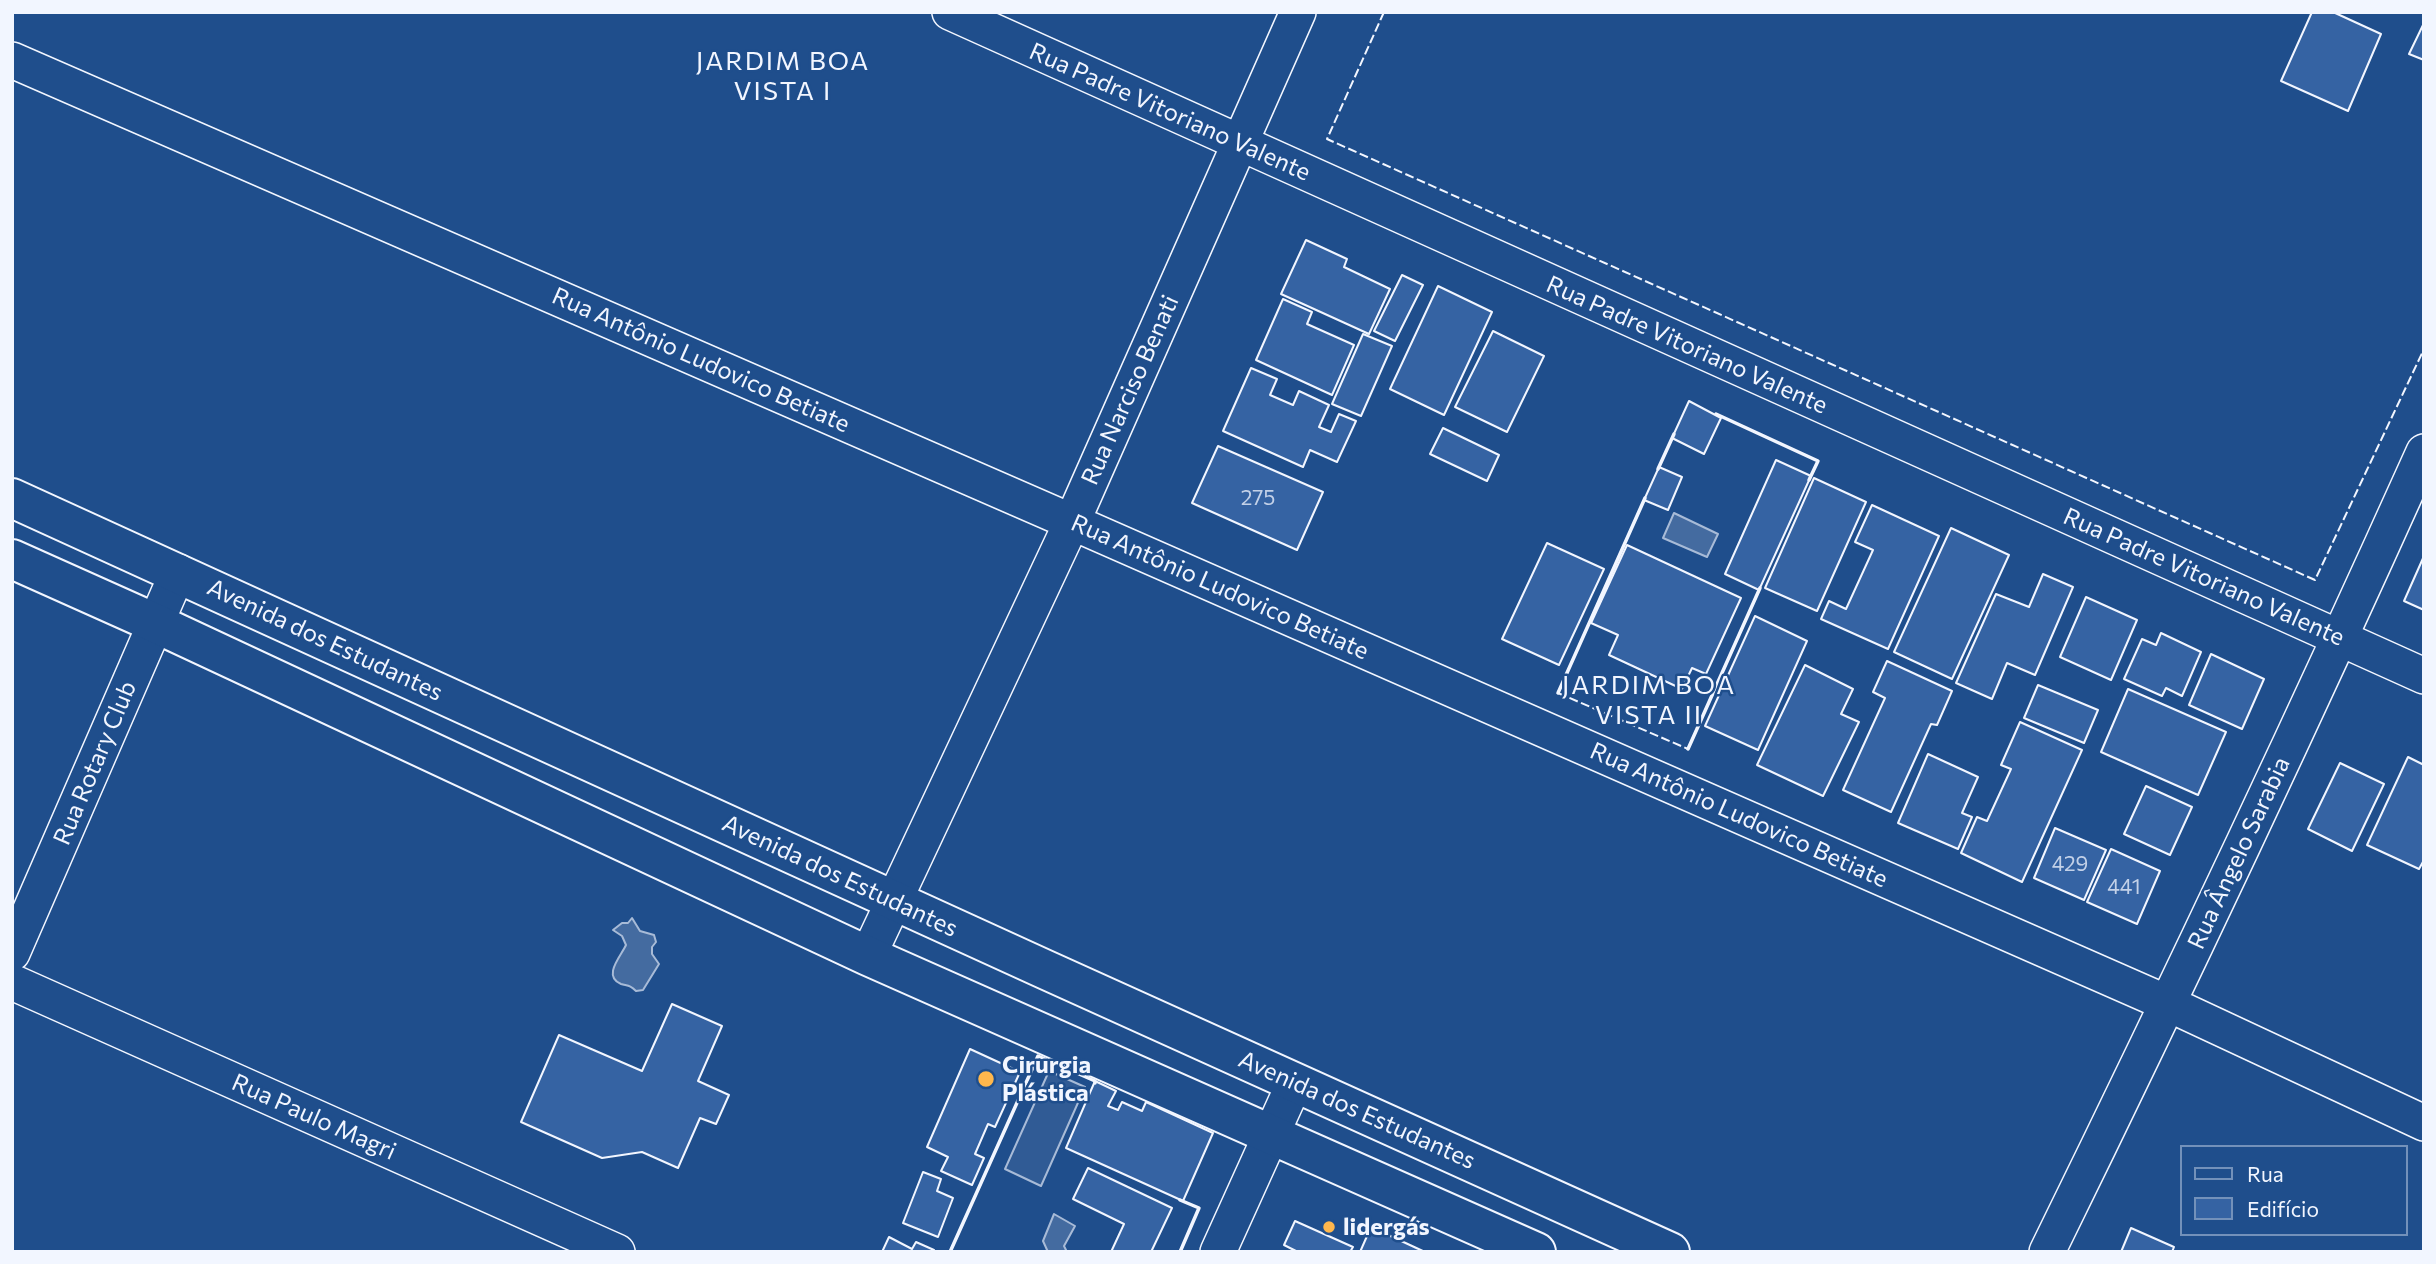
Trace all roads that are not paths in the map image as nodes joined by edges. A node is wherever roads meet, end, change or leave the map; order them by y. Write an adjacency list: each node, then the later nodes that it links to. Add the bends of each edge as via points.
1 (950, 12): 4 (street, Rua Padre Vitoriano Valente)
2 (1298, 12): 4 (street, Rua Narciso Benati)
3 (12, 60): 7 (street, Rua Antônio Ludovico Betiate)
4 (1239, 144): 7 (street, Rua Narciso Benati); 11 (street, Rua Padre Vitoriano Valente)
5 (2424, 452): 11 (street, Rua Ângelo Sarabia)
6 (12, 498): 9 (street, Avenida dos Estudantes)
7 (1072, 522): 13 (street, Rua Narciso Benati); 17 (street, Rua Antônio Ludovico Betiate)
8 (12, 559): 10 (street)
9 (178, 572): 10 (street, Rua Rotary Club); 13 (street, Avenida dos Estudantes)
10 (155, 623): 14 (street, Rua Rotary Club); 15 (street)
11 (2340, 638): 12 (street, Rua Padre Vitoriano Valente); 17 (street, Rua Ângelo Sarabia)
12 (2424, 677)
13 (895, 901): 15 (street, Rua Narciso Benati); 18 (street, Avenida dos Estudantes)
14 (12, 953)
15 (868, 956): 20 (street)
16 (12, 982): 21 (street, Rua Paulo Magri)
17 (2169, 1004): 19 (street, Rua Antônio Ludovico Betiate); 26 (street, Rua Ângelo Sarabia)
18 (1295, 1082): 20 (street); 25 (street, Avenida dos Estudantes)
19 (2424, 1123)
20 (1271, 1135): 23 (street); 24 (street)
21 (576, 1243): 22 (street, Rua Paulo Magri)
22 (617, 1252)
23 (1219, 1252)
24 (1536, 1252)
25 (1670, 1252)
26 (2047, 1252)

